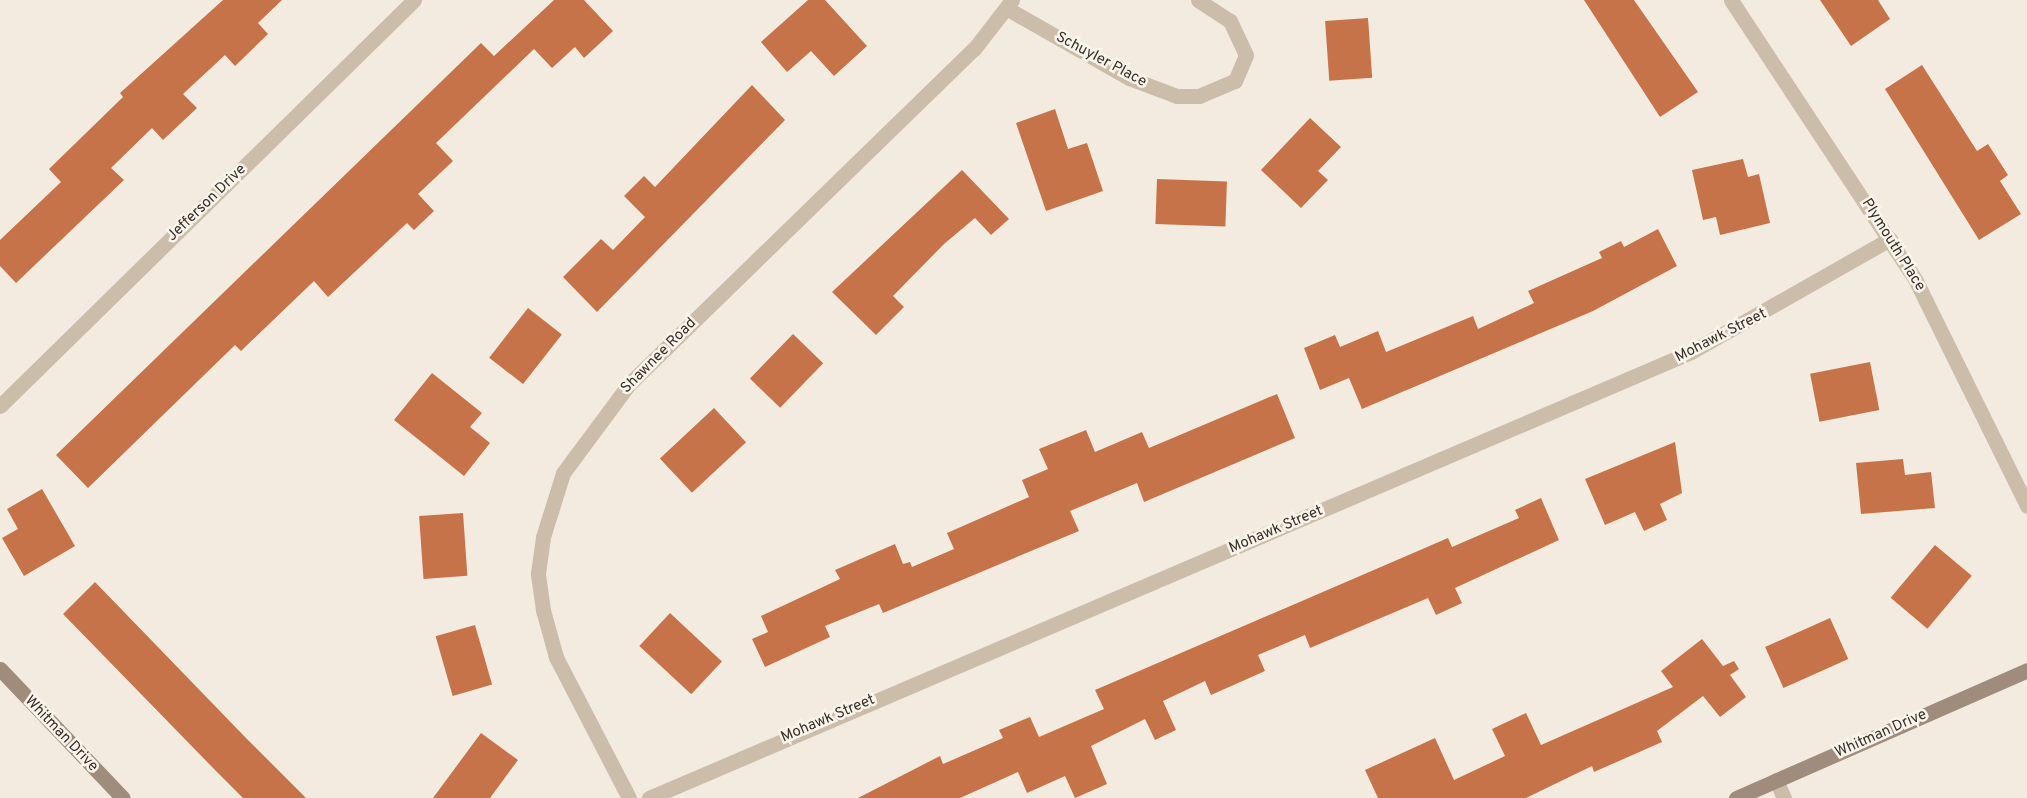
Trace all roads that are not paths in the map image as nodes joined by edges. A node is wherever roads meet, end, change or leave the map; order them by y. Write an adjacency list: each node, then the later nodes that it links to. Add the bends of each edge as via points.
1 (414, 0): 6 (street, Jefferson Drive)
2 (1198, 0): 4 (street, Schuyler Place, via 1230,21 1246,55 1235,81 1199,96 1177,96 1129,78)
3 (1731, 0): 5 (street, Plymouth Place)
4 (1009, 4): 12 (street, Shawnee Road, via 974,49 629,384 563,473 543,537 538,573 543,610 556,657)
5 (1890, 238): 7 (street, Plymouth Place, via 1939,321); 13 (street, Mohawk Street, via 1691,352)
6 (0, 406)
7 (2027, 506)
8 (0, 669): 11 (street, Whitman Drive)
9 (2027, 670): 10 (street, Whitman Drive)
10 (1776, 780): 14 (street, Whitman Drive); 15 (street)
11 (123, 798)
12 (629, 798)
13 (649, 798)
14 (1736, 798)
15 (1784, 798)

